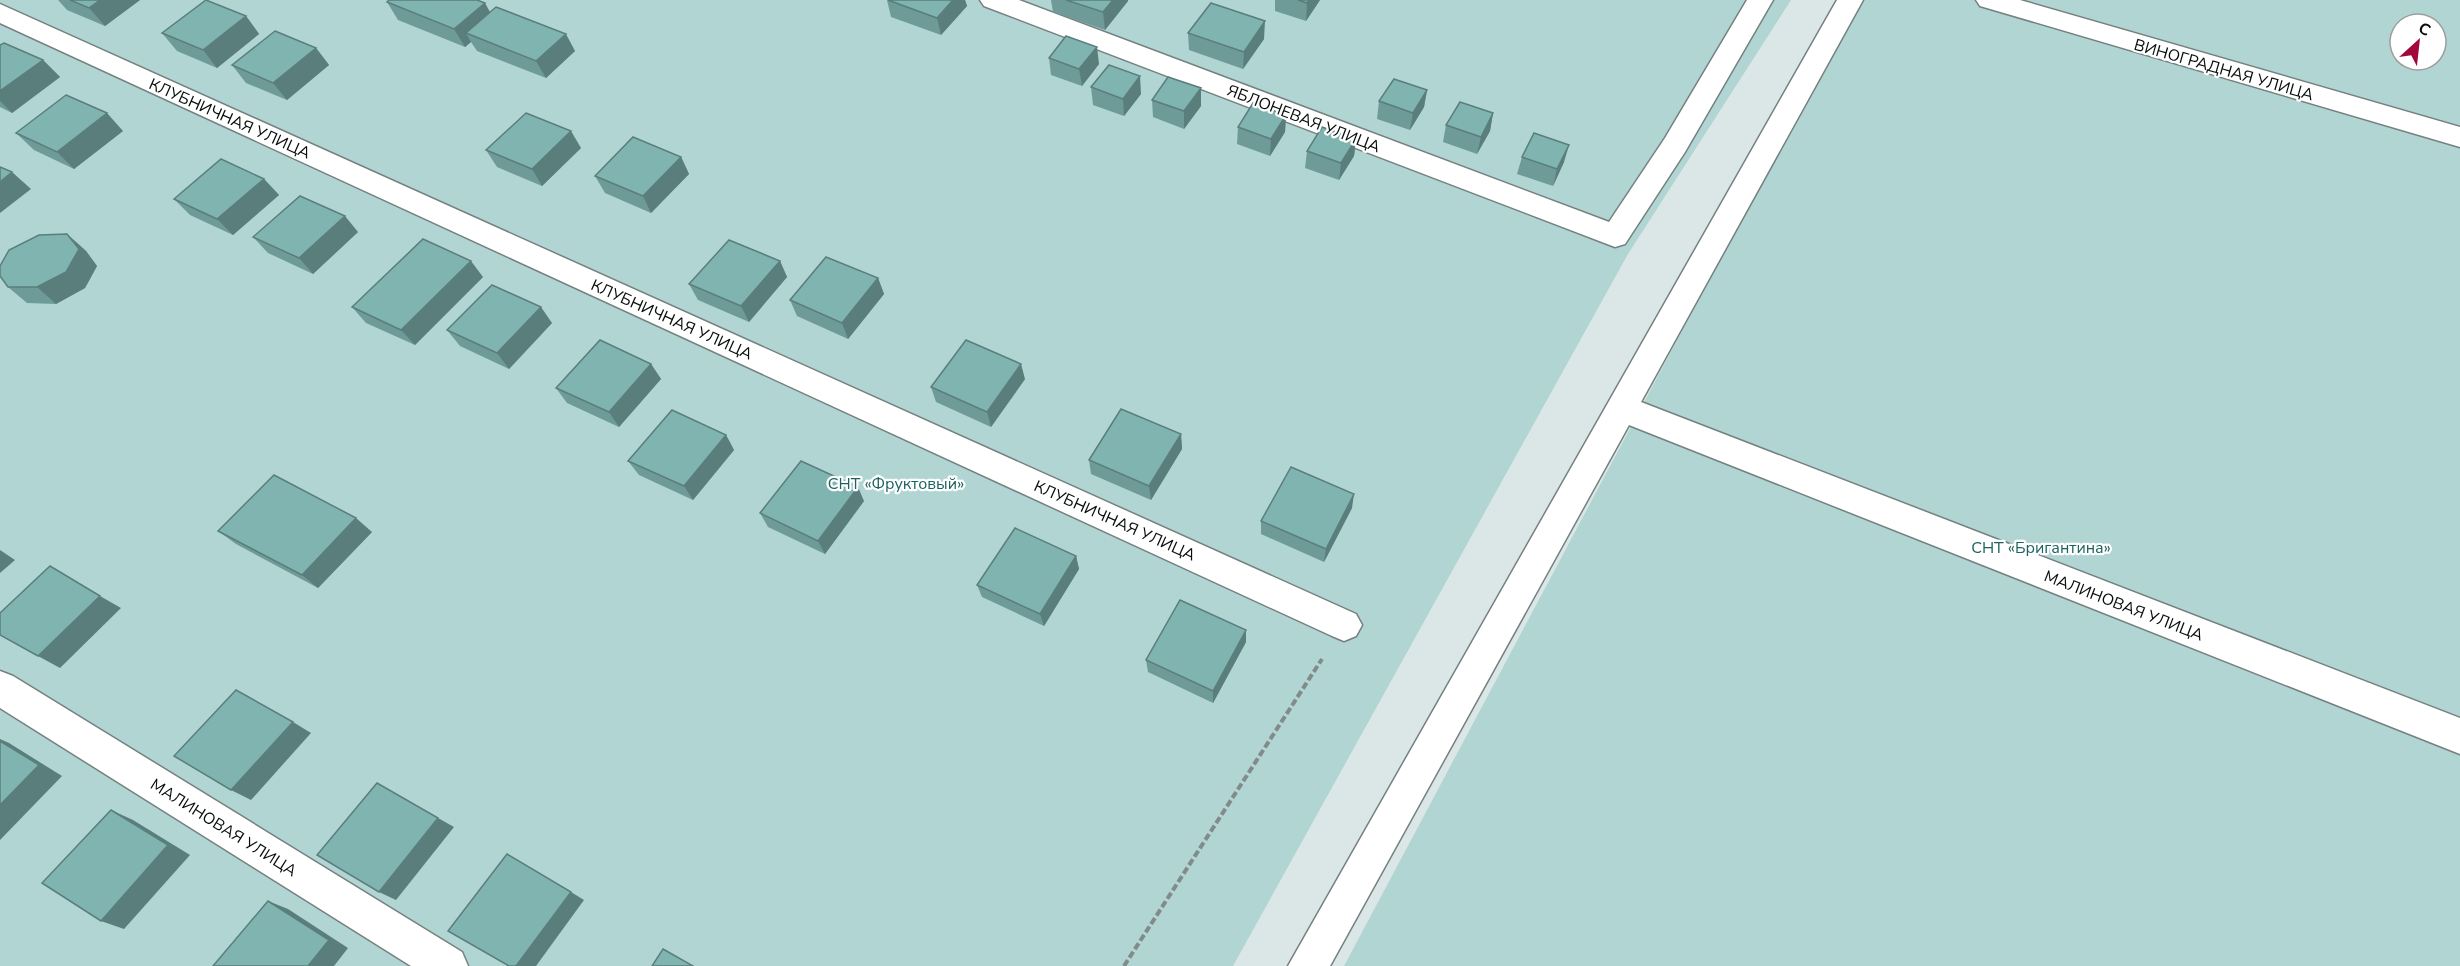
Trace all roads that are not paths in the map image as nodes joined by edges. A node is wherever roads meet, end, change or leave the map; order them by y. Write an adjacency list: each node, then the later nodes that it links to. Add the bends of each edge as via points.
1 (993, 0): 2 (street, ЯБЛОНЕВАЯ УЛИЦА, via 1615,236 1675,145)
2 (1760, 0)
3 (1850, 0): 7 (street)
4 (1989, 0): 6 (street, ВИНОГРАДНАЯ УЛИЦА)
5 (0, 13): 8 (street, КЛУБНИЧНАЯ УЛИЦА)
6 (2460, 137)
7 (1621, 408): 10 (street, МАЛИНОВАЯ УЛИЦА); 12 (street)
8 (1344, 625)
9 (0, 688): 11 (street, МАЛИНОВАЯ УЛИЦА)
10 (2460, 736)
11 (448, 966)
12 (1308, 966)

